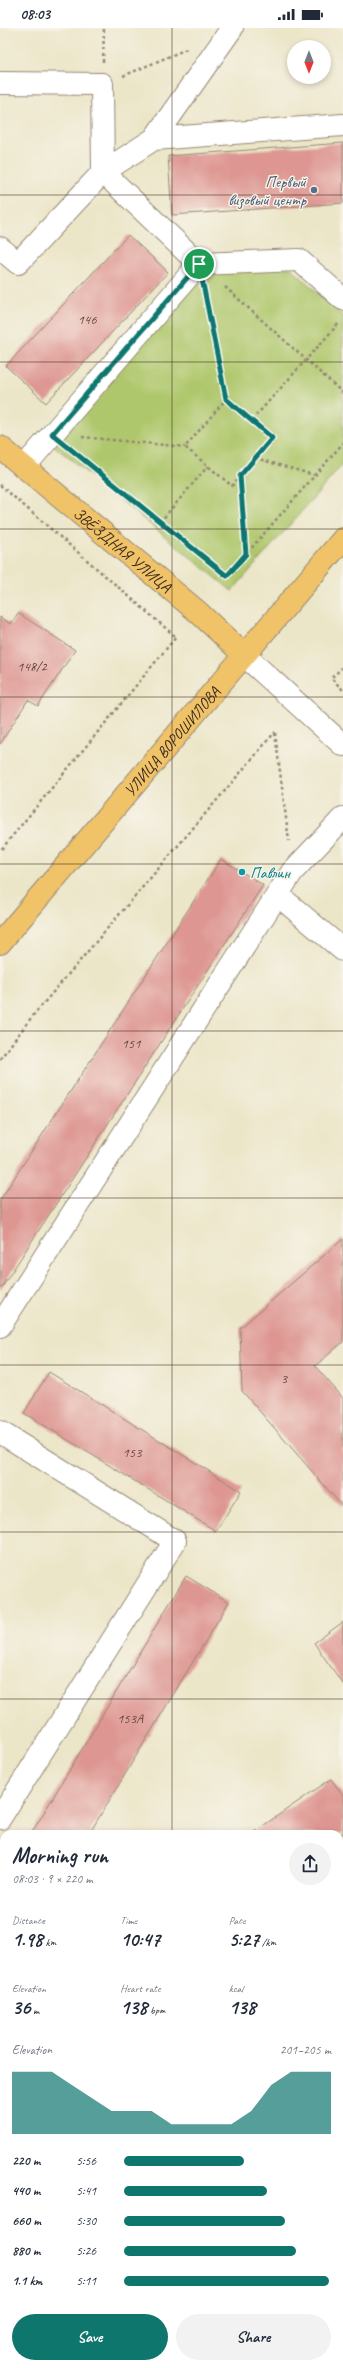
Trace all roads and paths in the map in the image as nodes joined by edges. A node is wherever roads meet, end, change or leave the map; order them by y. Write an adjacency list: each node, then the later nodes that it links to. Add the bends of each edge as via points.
1 (104, 28): 5 (path)
2 (232, 28): 7 (street)
3 (194, 46): 5 (path)
4 (0, 83): 5 (street)
5 (102, 84): 8 (street)
6 (343, 125): 7 (street)
7 (154, 139): 8 (street)
8 (103, 172): 9 (street, via 18,263); 10 (street)
9 (0, 248)
10 (199, 264): 11 (street, via 300,260); 13 (path); 15 (path); 17 (street)
11 (343, 299)
12 (343, 319): 13 (path)
13 (306, 359): 14 (path); 16 (path)
14 (343, 393)
15 (226, 399): 16 (path); 20 (path)
16 (252, 420): 21 (path, via 272,438)
17 (52, 434): 20 (path); 23 (street); 27 (path)
18 (343, 443): 24 (path)
19 (0, 447): 23 (main road, ЗВЁЗДНАЯ УЛИЦА)
20 (185, 447): 22 (path)
21 (255, 458): 24 (path); 25 (path)
22 (208, 466): 25 (path, via 232,486); 27 (path)
23 (24, 467): 30 (main road, ЗВЁЗДНАЯ УЛИЦА, via 198,612)
24 (314, 475): 29 (path)
25 (240, 476): 29 (path)
26 (0, 485): 35 (path, via 176,637)
27 (160, 522): 29 (path, via 227,576)
28 (343, 539): 30 (main road, УЛИЦА ВОРОШИЛОВА)
29 (246, 554)
30 (244, 655): 33 (street); 38 (main road, УЛИЦА ВОРОШИЛОВА)
31 (343, 666): 32 (path, via 331,678)
32 (343, 690)
33 (343, 745)
34 (343, 818): 36 (street)
35 (0, 851)
36 (292, 872): 37 (street); 40 (path, via 275,732 31,1018)
37 (278, 895): 39 (street); 41 (street)
38 (0, 943)
39 (343, 950)
40 (0, 1059)
41 (0, 1326)
42 (0, 1432): 43 (street, via 175,1541)
43 (0, 1818)

